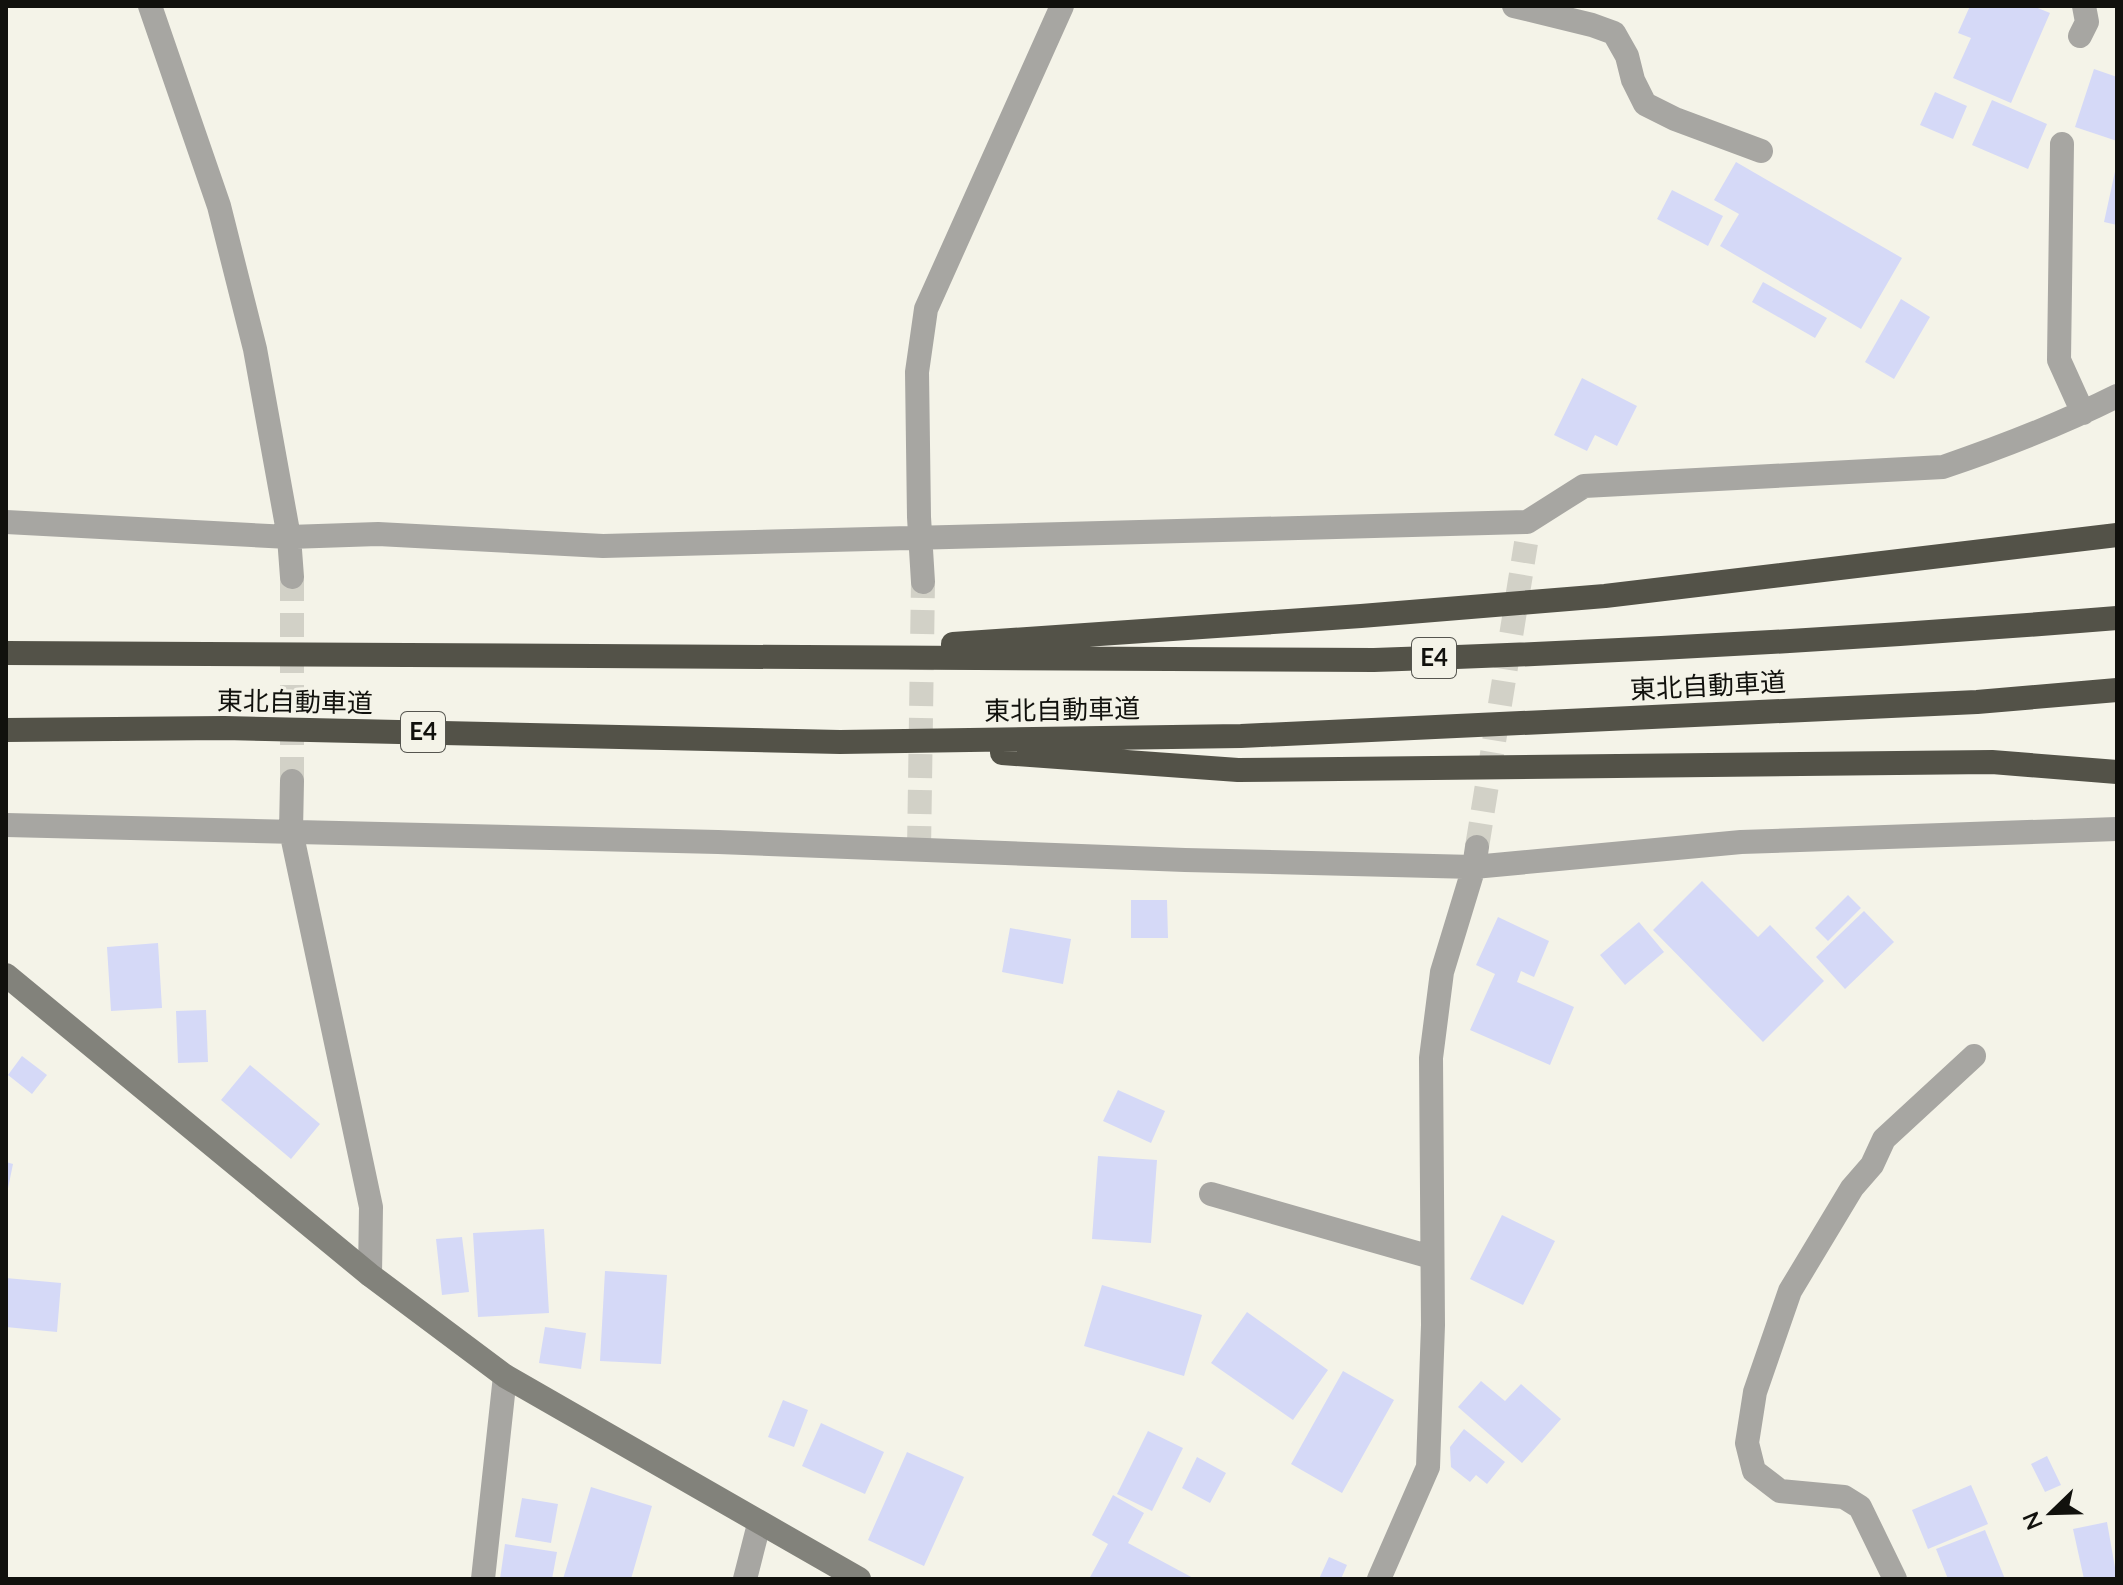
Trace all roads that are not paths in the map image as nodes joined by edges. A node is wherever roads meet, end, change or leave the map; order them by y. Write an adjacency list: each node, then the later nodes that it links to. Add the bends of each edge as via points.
1 (150, 6): 12 (street, via 219,206 255,349)
2 (1062, 6): 13 (street, via 926,309 917,372)
3 (1514, 6): 7 (street, via 1614,33 1645,104)
4 (2084, 6): 5 (street, via 2087,22)
5 (2080, 36)
6 (2062, 144): 9 (street, via 2059,360)
7 (1761, 151)
8 (2117, 396): 9 (street)
9 (2083, 413): 13 (street, via 1943,467 1584,486 1526,533)
10 (6, 522): 12 (street)
11 (2117, 535): 18 (highway, via 1605,596)
12 (289, 537): 13 (street, via 378,534 603,546); 14 (street)
13 (921, 540): 15 (street)
14 (292, 577)
15 (923, 582)
16 (2117, 618): 18 (highway, 東北自動車道 / E4, via 1872,638 1374,660)
17 (6, 653): 18 (highway, 東北自動車道 / E4)
18 (751, 659)
19 (2117, 690): 21 (highway, 東北自動車道 / E4, via 1977,702 1241,736)
20 (6, 730): 21 (highway, 東北自動車道 / E4, via 224,728)
21 (840, 742): 22 (highway, via 1238,770 1992,762)
22 (2117, 772)
23 (292, 781): 26 (street)
24 (6, 825): 26 (street)
25 (2117, 829): 27 (street)
26 (291, 831): 27 (street, via 1185,860); 32 (street, via 371,1207)
27 (1475, 857): 31 (street, via 1442,972 1431,1058)
28 (6, 975): 32 (street)
29 (1974, 1056): 39 (street, via 1884,1139 1790,1291 1755,1392 1747,1443 1754,1471 1780,1491 1844,1497 1860,1507)
30 (1211, 1194): 31 (street)
31 (1431, 1257): 38 (street, via 1428,1467)
32 (370, 1275): 33 (street)
33 (505, 1376): 34 (street); 35 (street)
34 (759, 1524): 36 (street); 37 (street)
35 (483, 1579)
36 (745, 1579)
37 (859, 1579)
38 (1379, 1579)
39 (1895, 1579)

